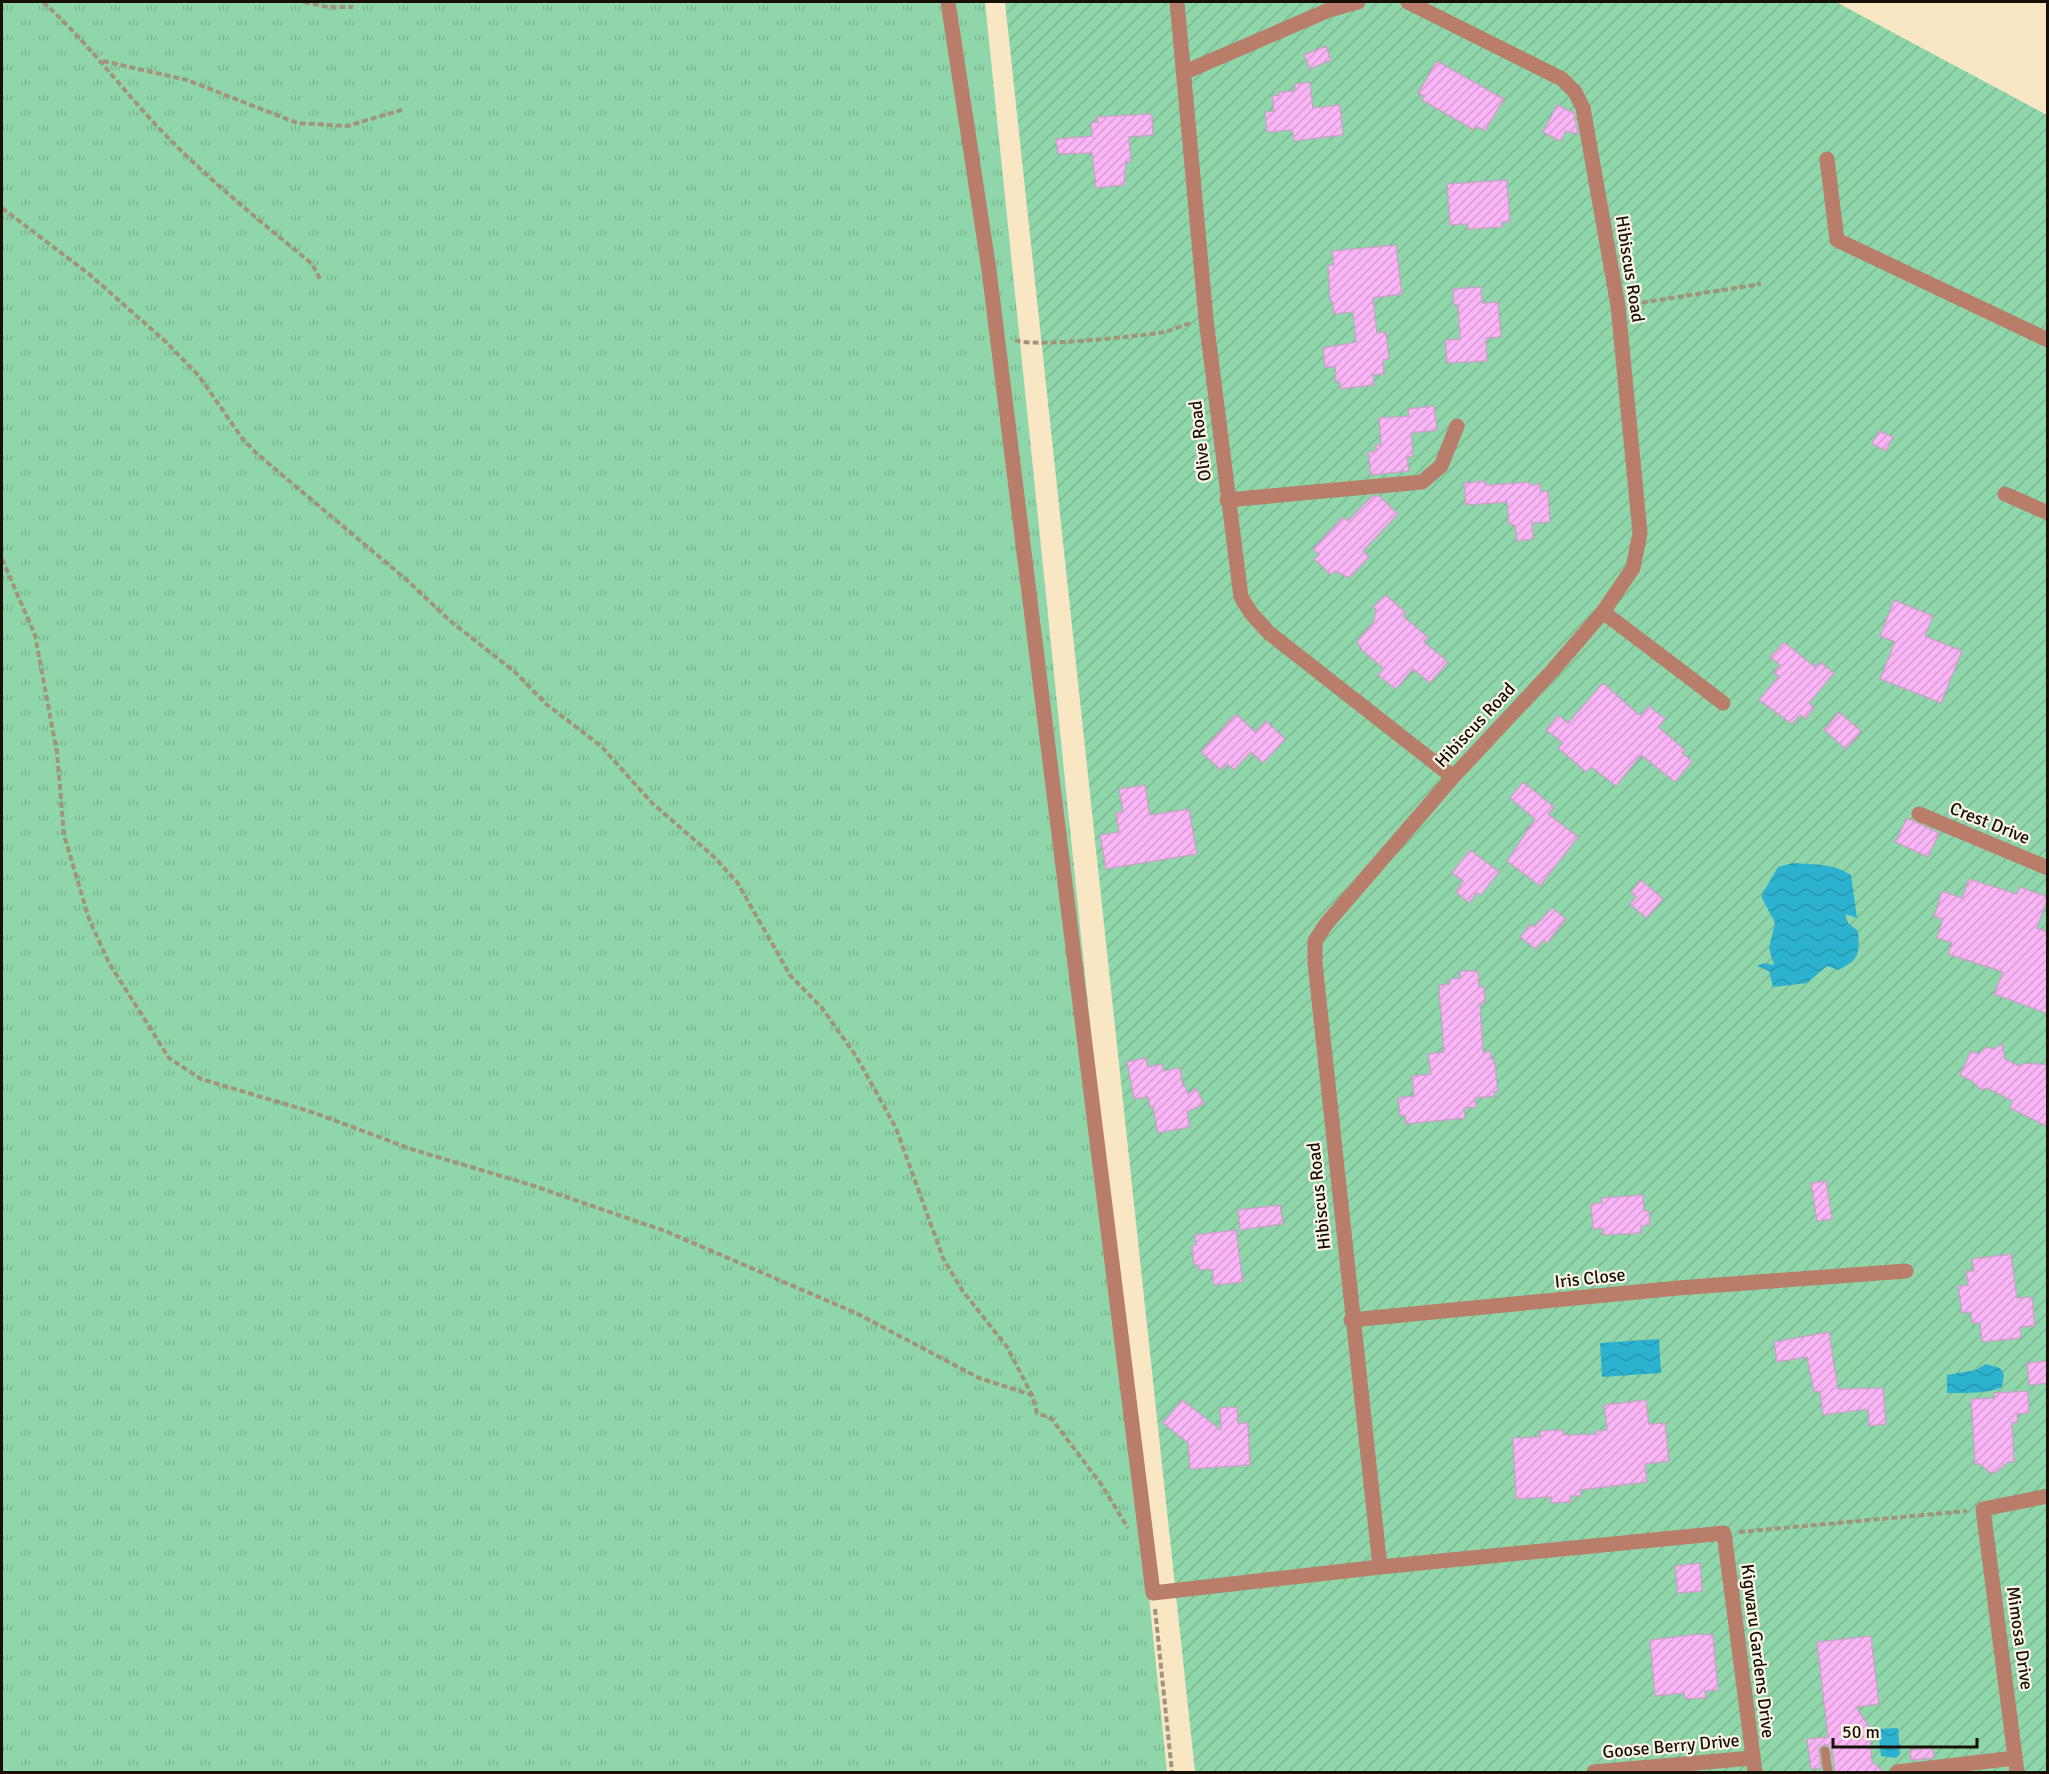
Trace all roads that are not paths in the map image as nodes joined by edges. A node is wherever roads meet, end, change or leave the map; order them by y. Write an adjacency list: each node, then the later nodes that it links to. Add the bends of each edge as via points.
1 (948, 2): 20 (street, via 996,330 1153,1593)
2 (1177, 2): 5 (street, Olive Road)
3 (1358, 2): 5 (street, via 1329,10)
4 (1408, 2): 12 (street, Hibiscus Road, via 1562,79 1583,108 1618,306 1640,533 1633,568)
5 (1185, 72): 10 (street, Olive Road, via 1206,319)
6 (1827, 159): 7 (street, via 1837,240)
7 (2048, 340)
8 (1457, 426): 10 (street, via 1442,466 1422,482)
9 (2005, 494): 11 (street)
10 (1227, 500): 14 (street, Olive Road, via 1236,575 1241,597 1251,614 1269,633)
11 (2048, 513)
12 (1603, 612): 13 (street); 14 (street, Hibiscus Road)
13 (1723, 703)
14 (1453, 777): 18 (street, Hibiscus Road, via 1315,940)
15 (1918, 814): 16 (street, Crest Drive)
16 (2048, 868)
17 (1906, 1271): 18 (street, Iris Close)
18 (1352, 1320): 20 (street, Hibiscus Road)
19 (2048, 1496): 23 (street, Mimosa Drive, via 1983,1509)
20 (1380, 1567): 22 (street, Kigwaru Gardens Drive, via 1724,1533)
21 (1825, 1751): 25 (lane)
22 (1753, 1765): 24 (street, Goose Berry Drive)
23 (2016, 1765): 26 (street)
24 (1594, 1773)
25 (1828, 1773)
26 (1897, 1773)

